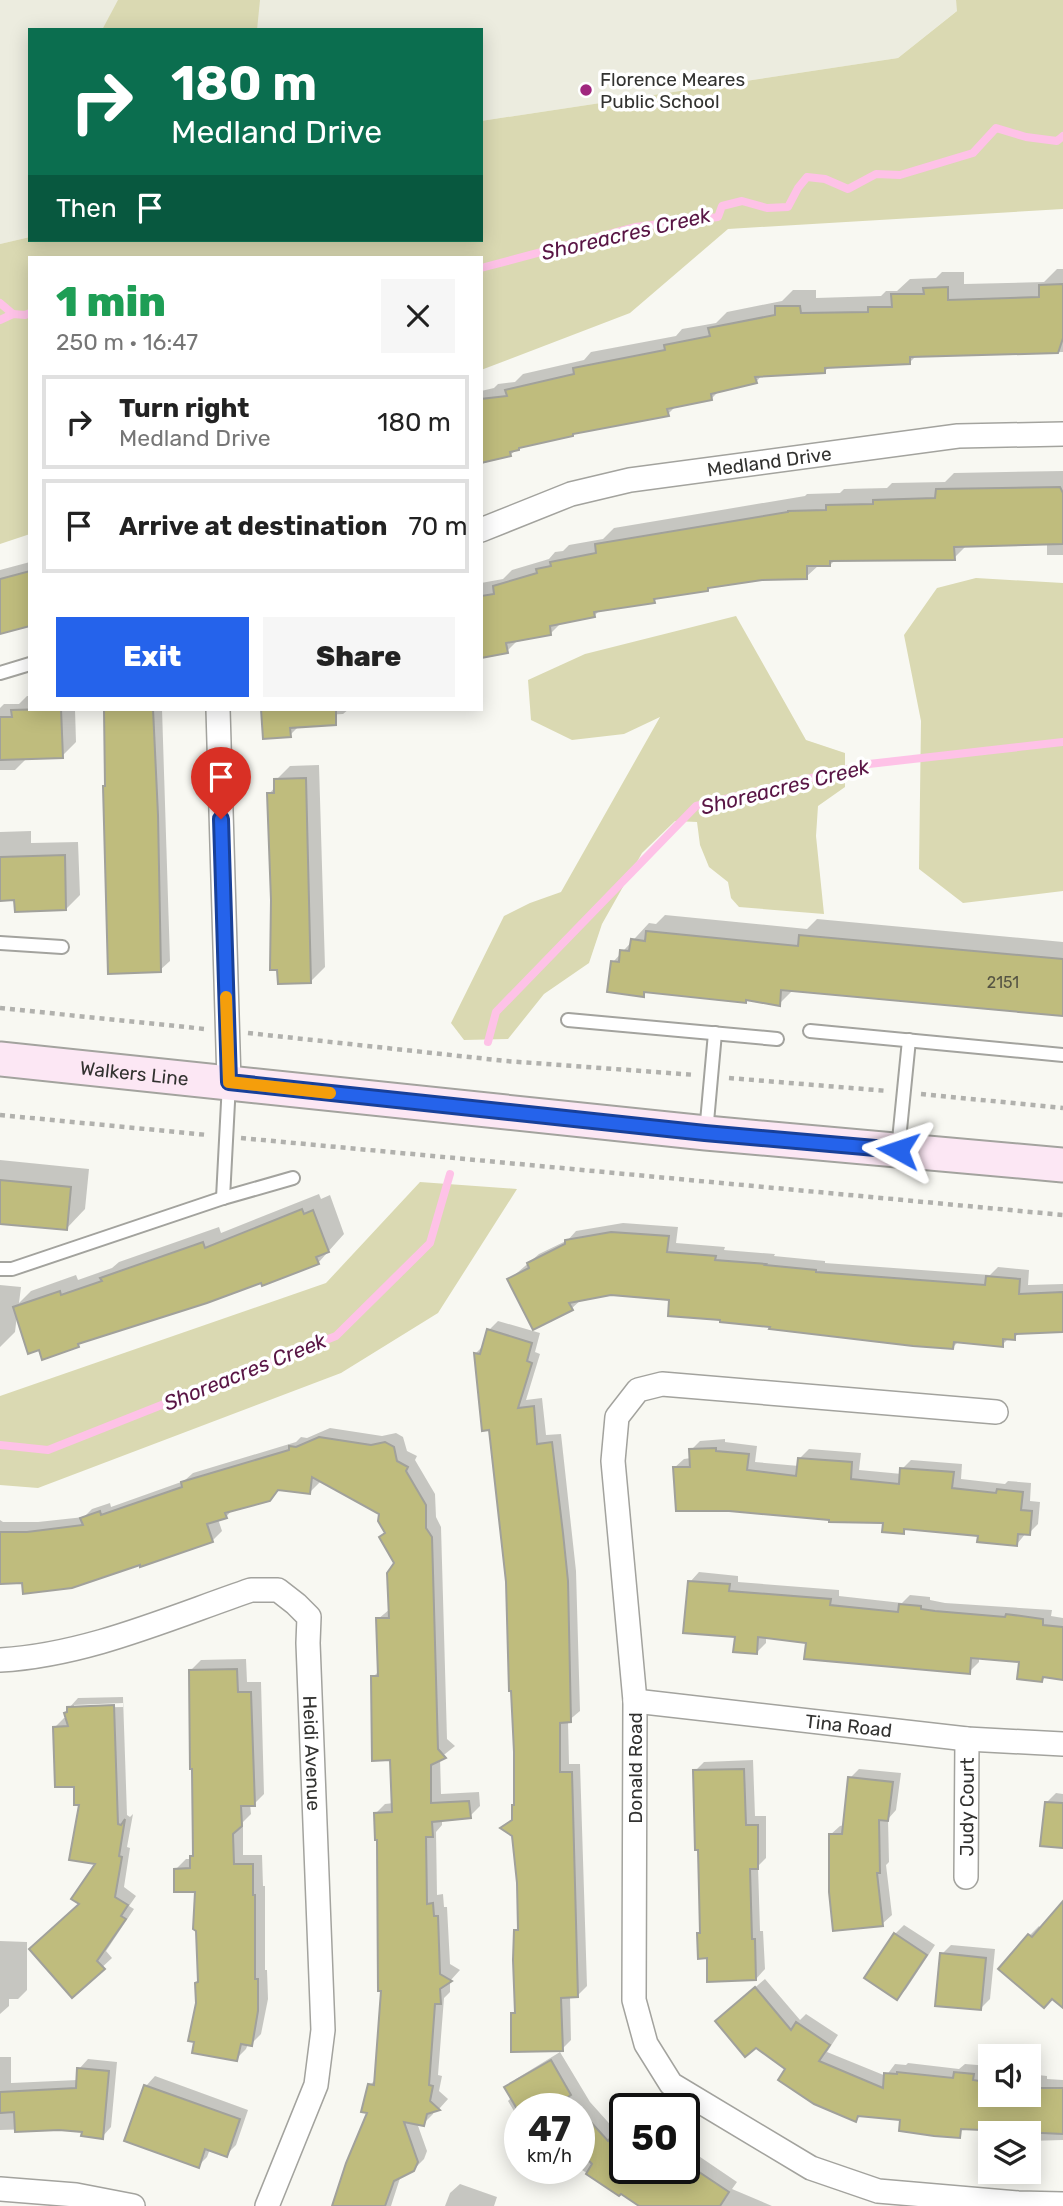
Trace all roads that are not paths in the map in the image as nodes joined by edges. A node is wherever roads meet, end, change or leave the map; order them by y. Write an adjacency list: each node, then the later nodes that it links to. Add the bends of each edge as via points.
1 (1063, 434): 2 (street, Medland Drive, via 958,436 630,480 571,494)
2 (483, 529)
3 (28, 665): 4 (lane)
4 (0, 673)
5 (218, 711): 15 (street)
6 (0, 943): 7 (lane)
7 (62, 947)
8 (568, 1020): 10 (lane)
9 (810, 1031): 12 (lane)
10 (715, 1033): 11 (lane); 16 (lane)
11 (777, 1039)
12 (909, 1040): 13 (lane); 17 (lane)
13 (1063, 1055)
14 (0, 1059): 15 (main road, Walkers Line)
15 (229, 1082): 16 (main road, Walkers Line); 20 (lane)
16 (705, 1133): 17 (main road, Walkers Line)
17 (898, 1150): 18 (main road, Walkers Line)
18 (1063, 1165)
19 (293, 1178): 20 (lane)
20 (223, 1198): 21 (lane, via 12,1269)
21 (0, 1269)
22 (996, 1412): 24 (street, Donald Road, via 662,1384 638,1390 618,1417 613,1461)
23 (0, 1660): 31 (street, Heidi Avenue, via 93,1644 251,1590 278,1590 309,1617 323,2029 316,2085)
24 (635, 1701): 25 (street, Tina Road); 29 (street, Donald Road, via 634,2000 646,2043 671,2084 811,2168 878,2191)
25 (967, 1739): 26 (street, Tina Road); 27 (street, Judy Court)
26 (1063, 1744)
27 (966, 1877)
28 (3, 2195): 30 (street, via 76,2194)
29 (1063, 2204)
30 (133, 2206)
31 (267, 2206)

